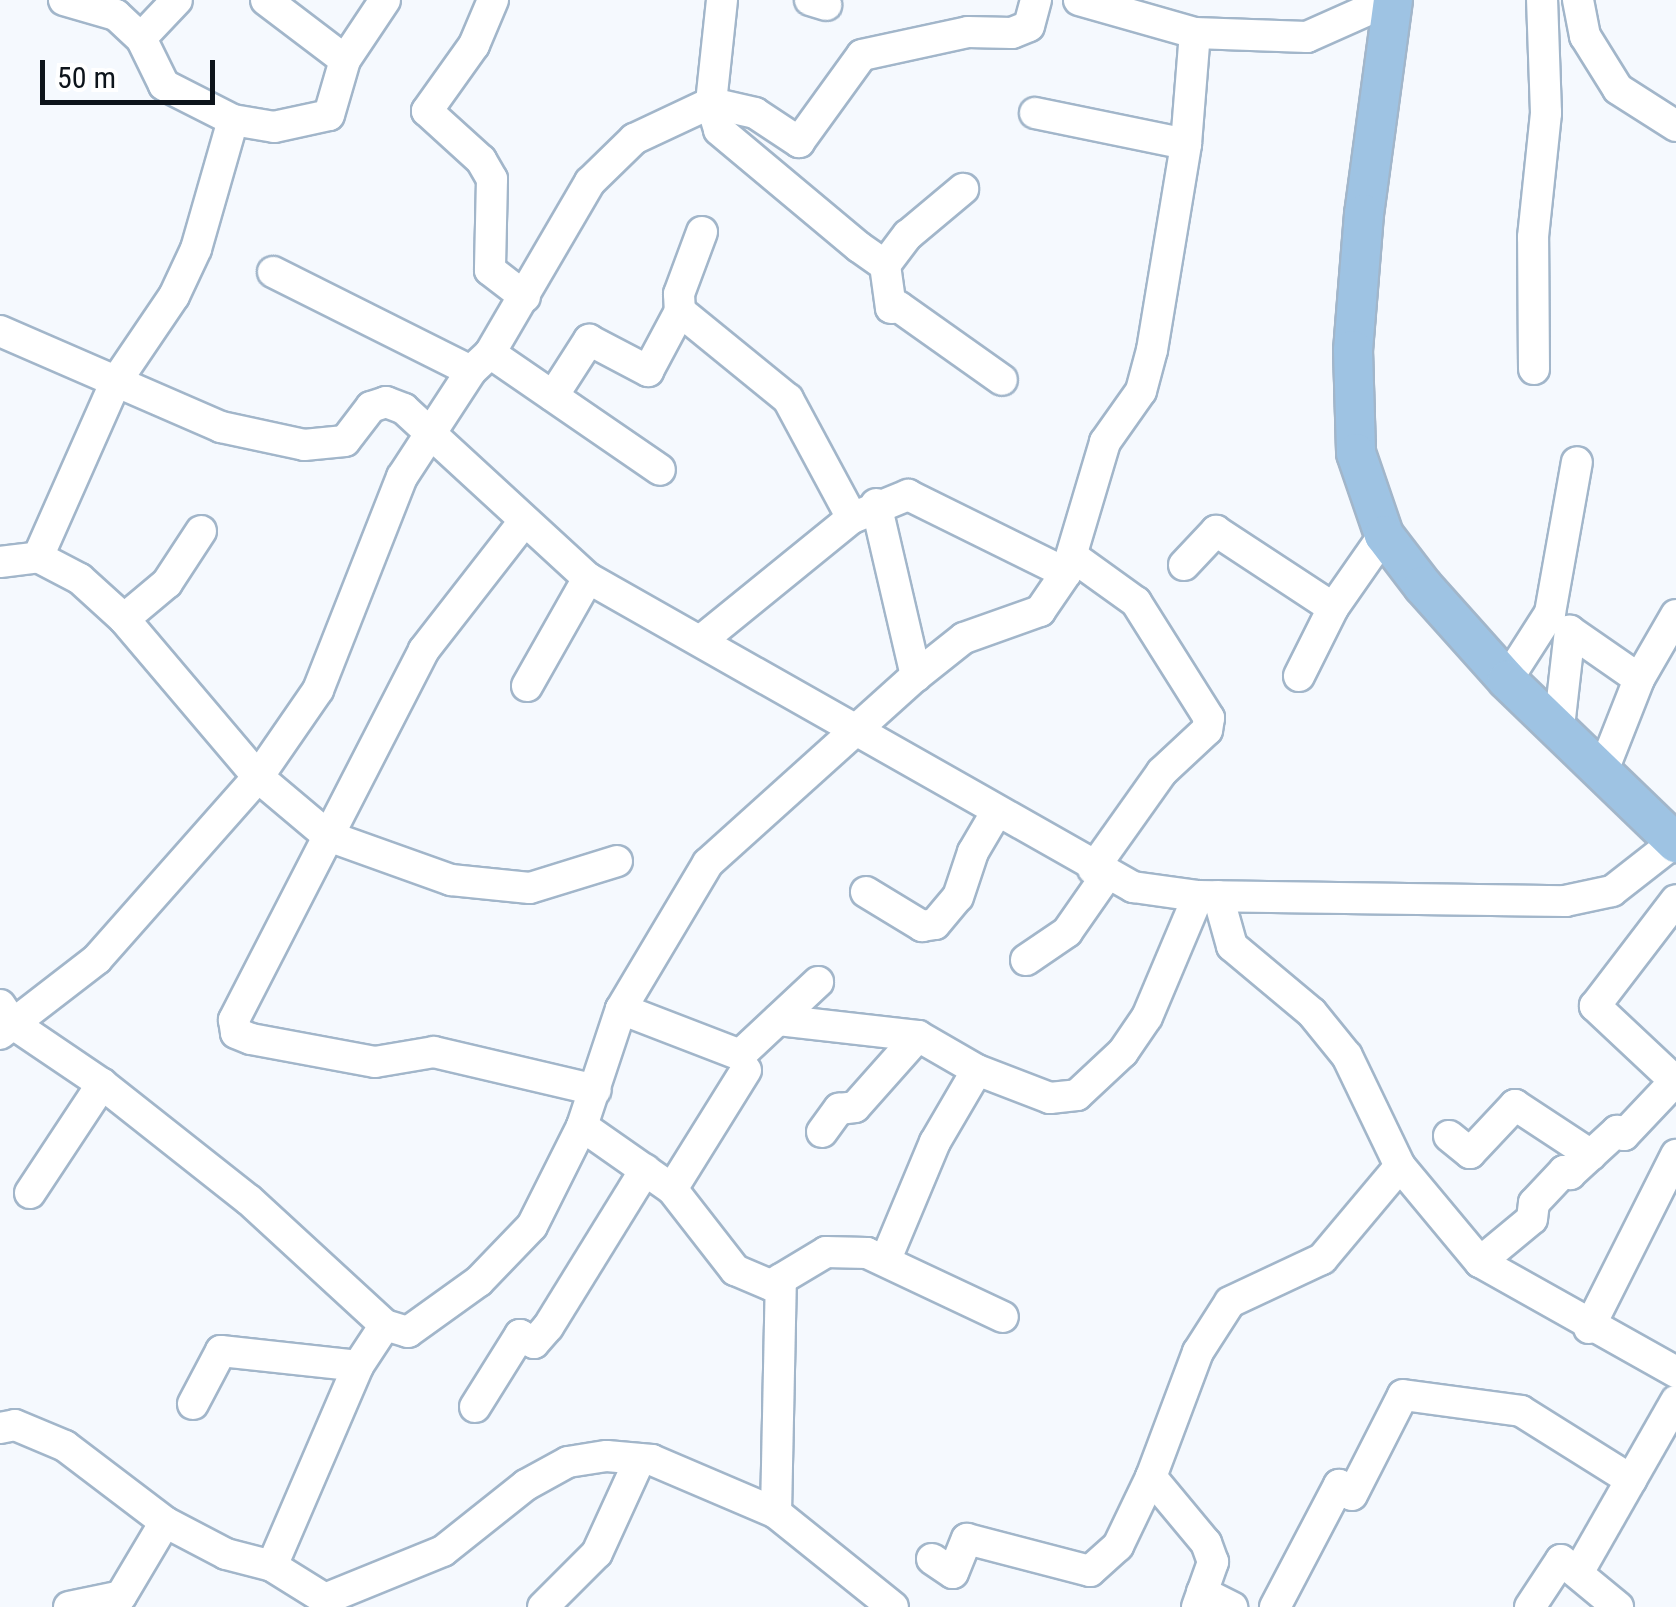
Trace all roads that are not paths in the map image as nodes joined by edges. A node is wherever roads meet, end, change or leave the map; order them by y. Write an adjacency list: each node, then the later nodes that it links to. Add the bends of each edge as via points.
1 (64, 0): 13 (street, via 116,15)
2 (177, 0): 13 (street)
3 (266, 0): 14 (street)
4 (384, 0): 14 (street)
5 (493, 0): 24 (street, via 474,45 427,112 492,178 490,270)
6 (722, 0): 15 (street)
7 (1036, 0): 15 (street, via 1030,26 1012,33 968,32 862,55 799,142 755,113)
8 (1079, 0): 12 (street)
9 (1392, 0): 12 (street, via 1307,37); 38 (main road, via 1353,350 1356,453)
10 (1542, 0): 28 (street, via 1546,113 1533,236)
11 (1578, 0): 18 (street, via 1585,36 1618,89)
12 (1196, 32): 19 (street)
13 (141, 38): 17 (street, via 164,85)
14 (345, 60): 17 (street, via 329,115 274,127)
15 (711, 103): 22 (street, via 719,130 738,148); 24 (street, via 634,138 590,182)
16 (1034, 113): 19 (street)
17 (234, 120): 30 (street, via 196,249 174,296)
18 (1676, 126)
19 (1186, 144): 41 (street, via 1141,391 1105,442)
20 (964, 189): 22 (street, via 908,234)
21 (702, 232): 25 (street, via 679,294)
22 (885, 265): 29 (street, via 891,308 899,307)
23 (273, 272): 27 (street)
24 (525, 297): 27 (street)
25 (680, 311): 31 (street, via 648,370 589,340); 35 (street, via 788,398)
26 (0, 331): 30 (street)
27 (481, 362): 31 (street); 32 (street)
28 (1534, 370)
29 (1002, 380)
30 (115, 382): 32 (street, via 221,426 304,445 345,441 371,407 386,402); 39 (street)
31 (553, 396): 34 (street)
32 (432, 435): 36 (street); 57 (street, via 402,478 318,690)
33 (1577, 462): 52 (street, via 1550,614)
34 (660, 470)
35 (864, 511): 41 (street, via 908,495 952,522); 47 (street); 49 (street)
36 (522, 524): 43 (street); 59 (street, via 424,650)
37 (201, 531): 46 (street, via 167,583)
38 (1384, 535): 44 (street); 52 (main road)
39 (38, 558): 40 (street); 46 (street, via 80,579)
40 (0, 562)
41 (1069, 564): 49 (street, via 1040,611 964,638); 62 (street, via 1136,602 1209,718 1206,730 1162,772)
42 (1184, 565): 44 (street, via 1216,531)
43 (588, 578): 47 (street); 53 (street)
44 (1333, 608): 50 (street)
45 (1676, 616): 48 (street)
46 (124, 619): 57 (street)
47 (703, 640): 55 (street)
48 (1666, 653): 51 (street)
49 (916, 676): 55 (street)
50 (1300, 676)
51 (1638, 679): 54 (street, via 1570,631); 56 (street)
52 (1507, 680): 54 (main road)
53 (527, 686)
54 (1559, 727): 56 (main road)
55 (862, 730): 58 (street); 68 (street, via 708,862)
56 (1604, 768): 60 (main road)
57 (258, 778): 59 (street); 70 (street, via 97,959)
58 (996, 813): 62 (street); 63 (street, via 958,897 935,924 922,926)
59 (328, 836): 61 (street, via 451,880 530,888 574,880); 75 (street, via 242,1001 236,1033 375,1062 434,1052)
60 (1676, 843): 64 (street, via 1612,890 1565,902)
61 (617, 861)
62 (1100, 872): 64 (street); 66 (street, via 1067,932)
63 (866, 892)
64 (1208, 896): 73 (street, via 1147,1017 1099,1078 1077,1095 1050,1098); 81 (street, via 1232,946 1312,1012 1347,1056)
65 (1676, 900): 79 (street, via 1595,1006 1675,1080 1624,1135 1617,1131)
66 (1026, 960)
67 (818, 982): 69 (street)
68 (621, 1010): 69 (street, via 740,1055); 75 (street)
69 (778, 1020): 71 (street)
70 (4, 1021): 74 (street)
71 (918, 1036): 73 (street); 77 (street, via 855,1107 840,1109)
72 (746, 1070): 83 (street)
73 (977, 1070): 85 (street, via 935,1142)
74 (102, 1084): 84 (street); 89 (street, via 316,1257)
75 (596, 1090): 76 (street)
76 (582, 1126): 82 (street); 89 (street, via 532,1226 479,1282 408,1332)
77 (822, 1132)
78 (1448, 1136): 79 (street, via 1470,1153 1514,1105)
79 (1591, 1155): 86 (street, via 1564,1172 1534,1203 1532,1219)
80 (1676, 1155): 90 (street)
81 (1400, 1166): 86 (street); 98 (street, via 1322,1259 1230,1302 1198,1352)
82 (645, 1170): 83 (street); 95 (street, via 548,1327 534,1343 520,1336)
83 (672, 1188): 87 (street, via 734,1270 771,1285)
84 (30, 1193)
85 (886, 1259): 87 (street, via 826,1252); 88 (street)
86 (1480, 1262): 90 (street)
87 (782, 1279): 100 (street)
88 (1003, 1317)
89 (385, 1325): 91 (street)
90 (1589, 1328): 92 (street)
91 (358, 1366): 94 (street, via 222,1352); 103 (street)
92 (1676, 1372)
93 (1676, 1401): 99 (street)
94 (193, 1404)
95 (475, 1407)
96 (0, 1428): 101 (street, via 14,1425 64,1446)
97 (640, 1459): 100 (street, via 702,1478); 106 (street, via 568,1462 526,1485 443,1551); 108 (street, via 597,1553)
98 (1150, 1476): 102 (street, via 1108,1560 1090,1571 967,1540 953,1573); 105 (street, via 1214,1562)
99 (1631, 1480): 104 (street); 111 (street, via 1502,1404 1403,1394 1352,1495 1340,1485)
100 (776, 1513): 109 (street)
101 (165, 1522): 103 (street, via 226,1554); 107 (street, via 120,1596)
102 (932, 1558)
103 (272, 1566): 106 (street)
104 (1579, 1570): 112 (street, via 1561,1560); 113 (street)
105 (1200, 1599): 110 (street)
106 (322, 1603)
107 (69, 1607)
108 (543, 1607)
109 (892, 1607)
110 (1232, 1607)
111 (1275, 1607)
112 (1530, 1607)
113 (1618, 1607)

